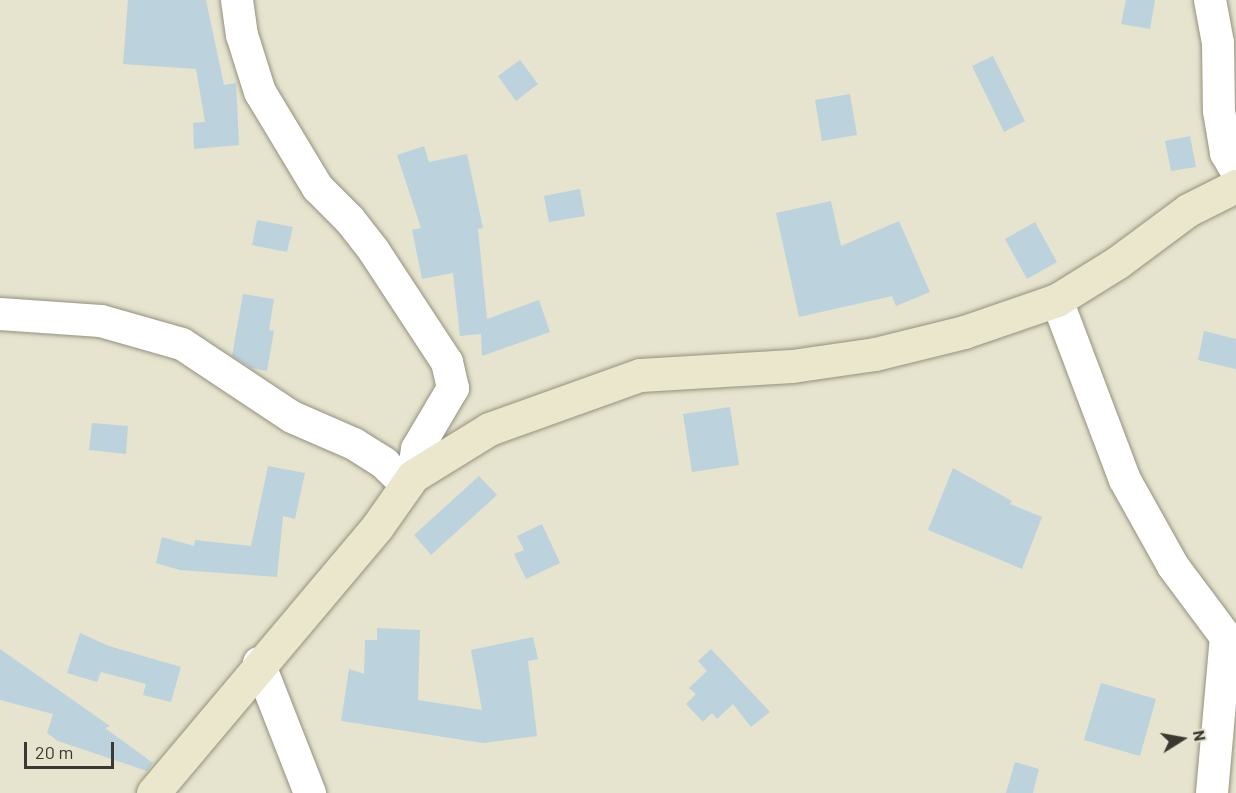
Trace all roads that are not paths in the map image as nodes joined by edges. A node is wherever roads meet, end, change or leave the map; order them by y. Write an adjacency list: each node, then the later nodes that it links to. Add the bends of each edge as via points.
1 (237, 0): 7 (street, via 242,35 260,92 318,188 374,251 447,362 453,388 417,449)
2 (1210, 0): 3 (street, via 1218,43 1222,132 1226,153)
3 (1236, 170)
4 (1236, 186): 5 (street, via 1188,210 1118,262)
5 (1057, 300): 7 (street, via 964,332 875,354 792,366 640,375 489,429); 8 (street, via 1125,480 1173,566)
6 (0, 314): 7 (street, via 101,321 182,344 292,417 374,456)
7 (410, 481): 9 (street, via 377,527)
8 (1231, 641): 12 (street)
9 (259, 663): 10 (street); 11 (street)
10 (153, 793)
11 (310, 793)
12 (1212, 793)

